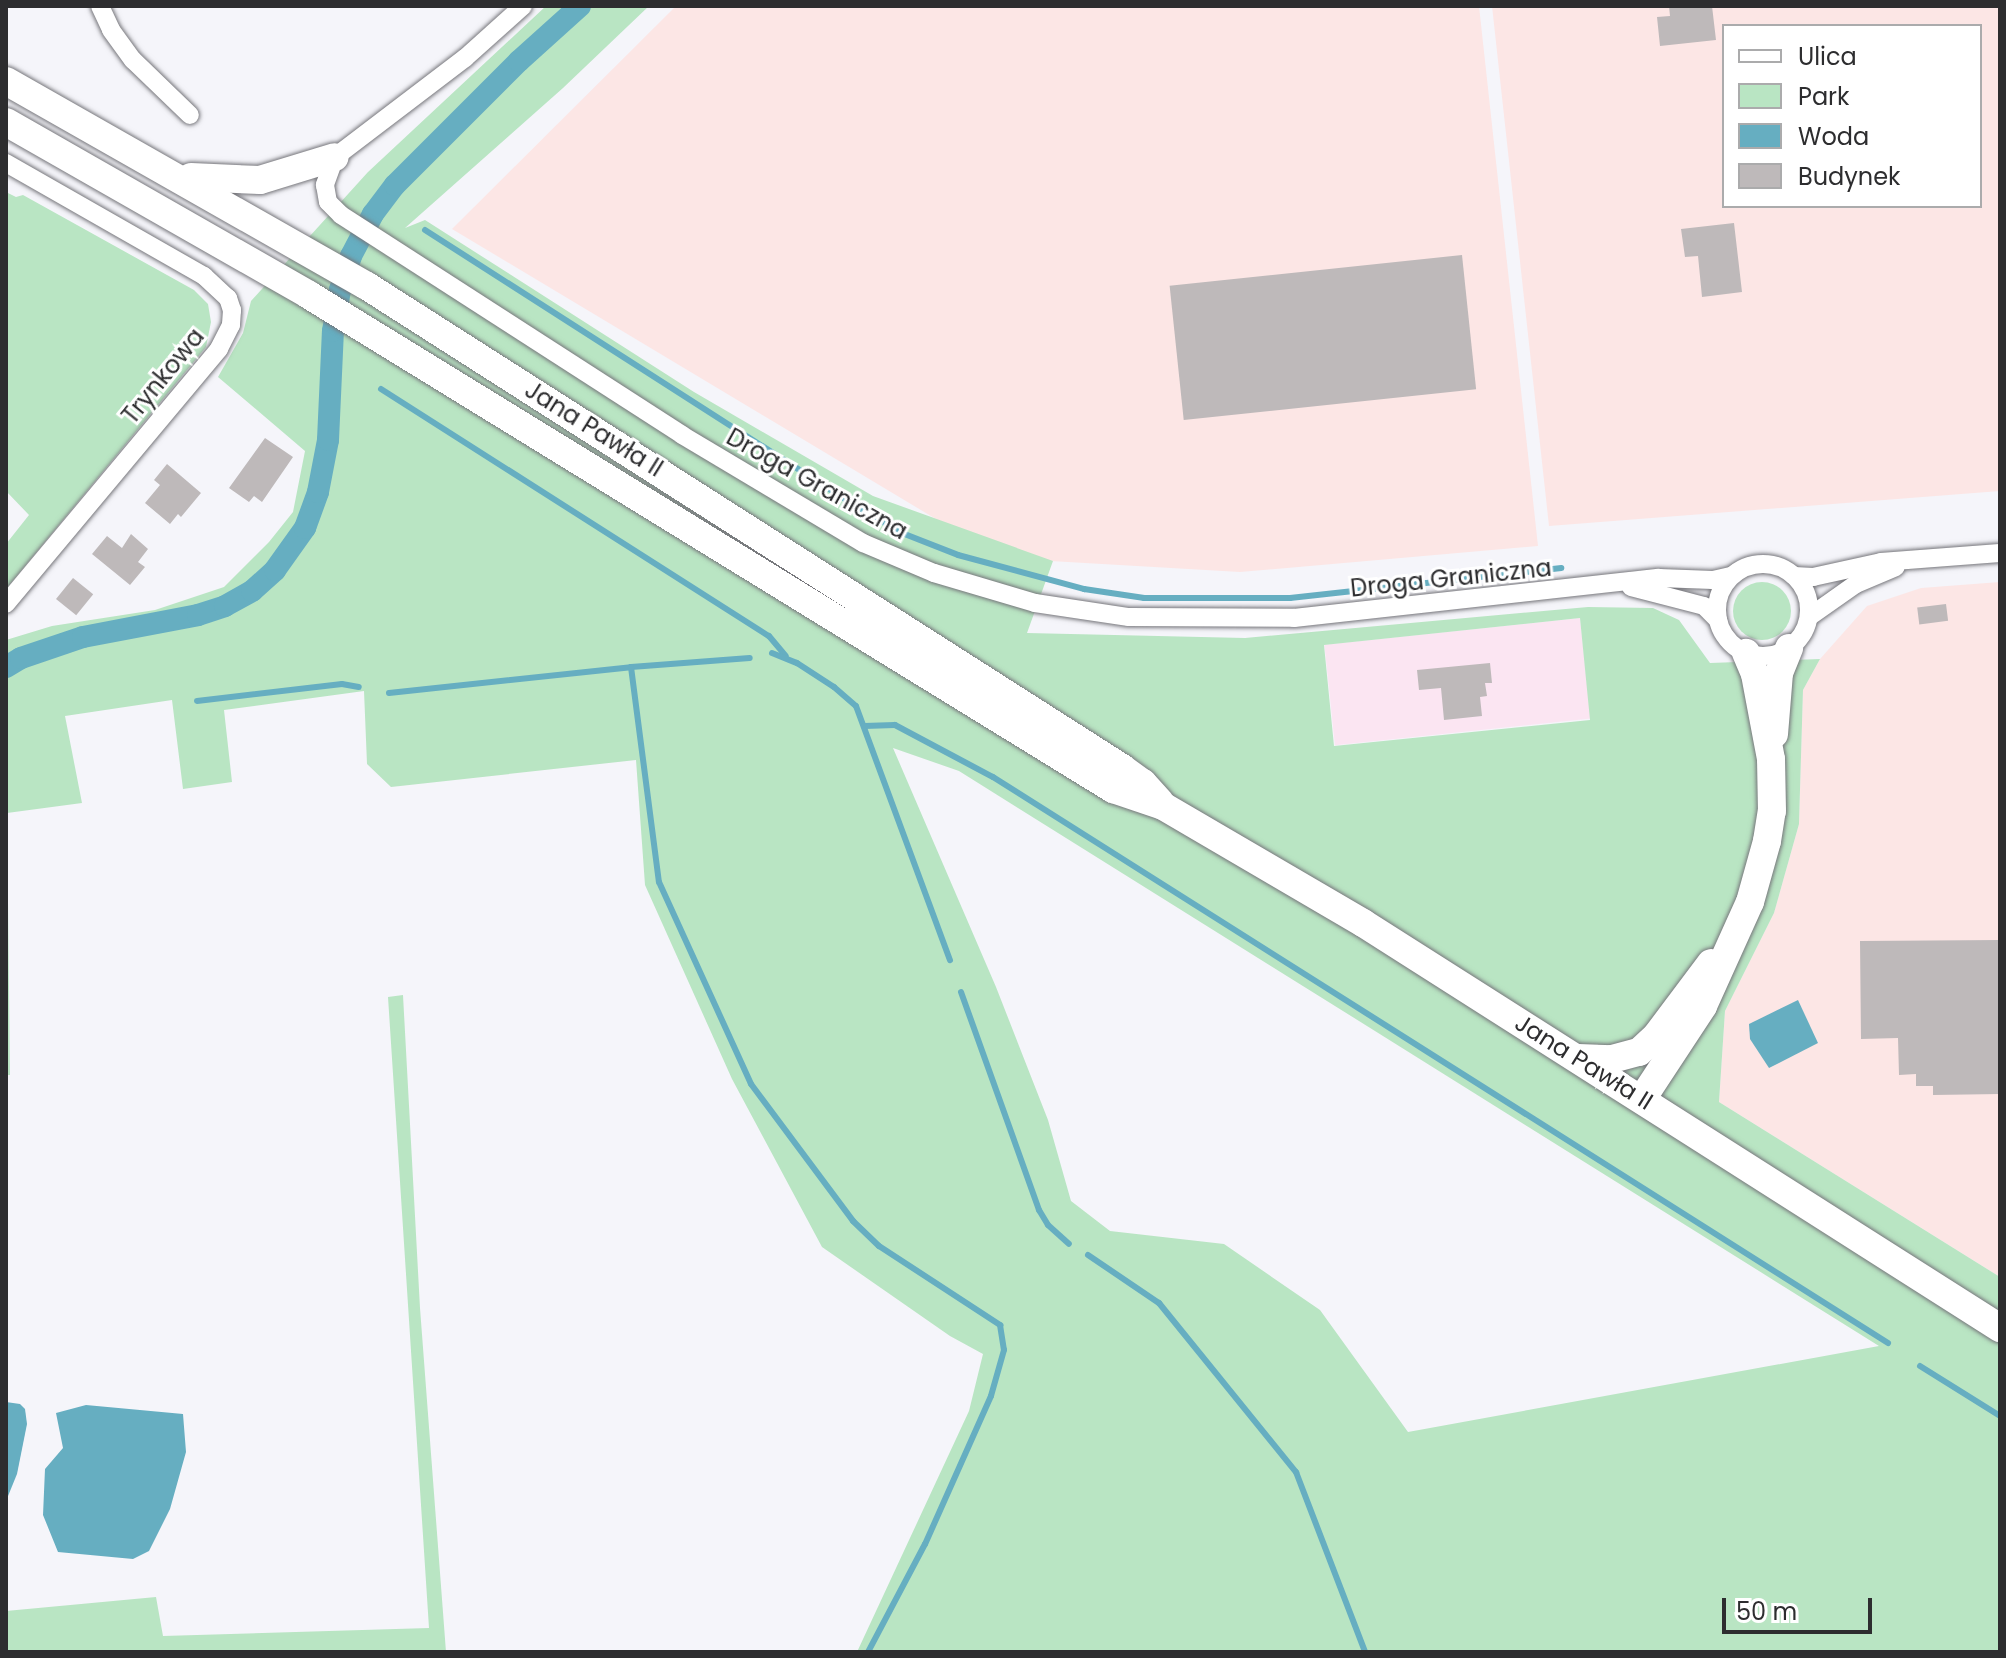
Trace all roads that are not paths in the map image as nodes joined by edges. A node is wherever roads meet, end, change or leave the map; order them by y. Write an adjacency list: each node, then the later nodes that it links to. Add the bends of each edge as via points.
1 (100, 6): 4 (street, via 133,60)
2 (523, 6): 6 (street, via 465,58)
3 (6, 81): 8 (main road, Jana Pawła II)
4 (190, 115)
5 (6, 122): 20 (main road, Jana Pawła II, via 309,295 1113,789)
6 (335, 157): 8 (main road, via 260,180); 13 (street, Droga Graniczna, via 326,175 326,195 341,215 682,435 863,543 934,573 1035,603 1129,617 1294,618)
7 (6, 163): 14 (street, Trynkowa, via 204,276 228,298 232,310 219,349)
8 (174, 174): 20 (main road, Jana Pawła II, via 367,286 1122,768)
9 (2000, 553): 10 (street)
10 (1906, 563): 12 (street); 15 (street, via 1856,584)
11 (1731, 576): 12 (street, via 1756,564 1770,564); 13 (street, Droga Graniczna); 16 (street, via 1717,604)
12 (1794, 576): 15 (street, via 1807,595)
13 (1617, 584): 16 (street, Droga Graniczna, via 1682,598 1704,606)
14 (6, 604)
15 (1809, 617): 17 (street)
16 (1718, 620): 18 (street, via 1727,640)
17 (1789, 648): 18 (street, via 1775,655); 19 (main road, via 1779,673)
18 (1746, 653): 19 (main road)
19 (1771, 759): 21 (main road, via 1767,841)
20 (1163, 806): 22 (main road, Jana Pawła II)
21 (1735, 935): 22 (main road, via 1639,1052 1612,1059); 23 (main road, via 1703,1006)
22 (1578, 1058): 23 (main road, Jana Pawła II)
23 (1642, 1099): 24 (main road, Jana Pawła II)
24 (2000, 1328)

